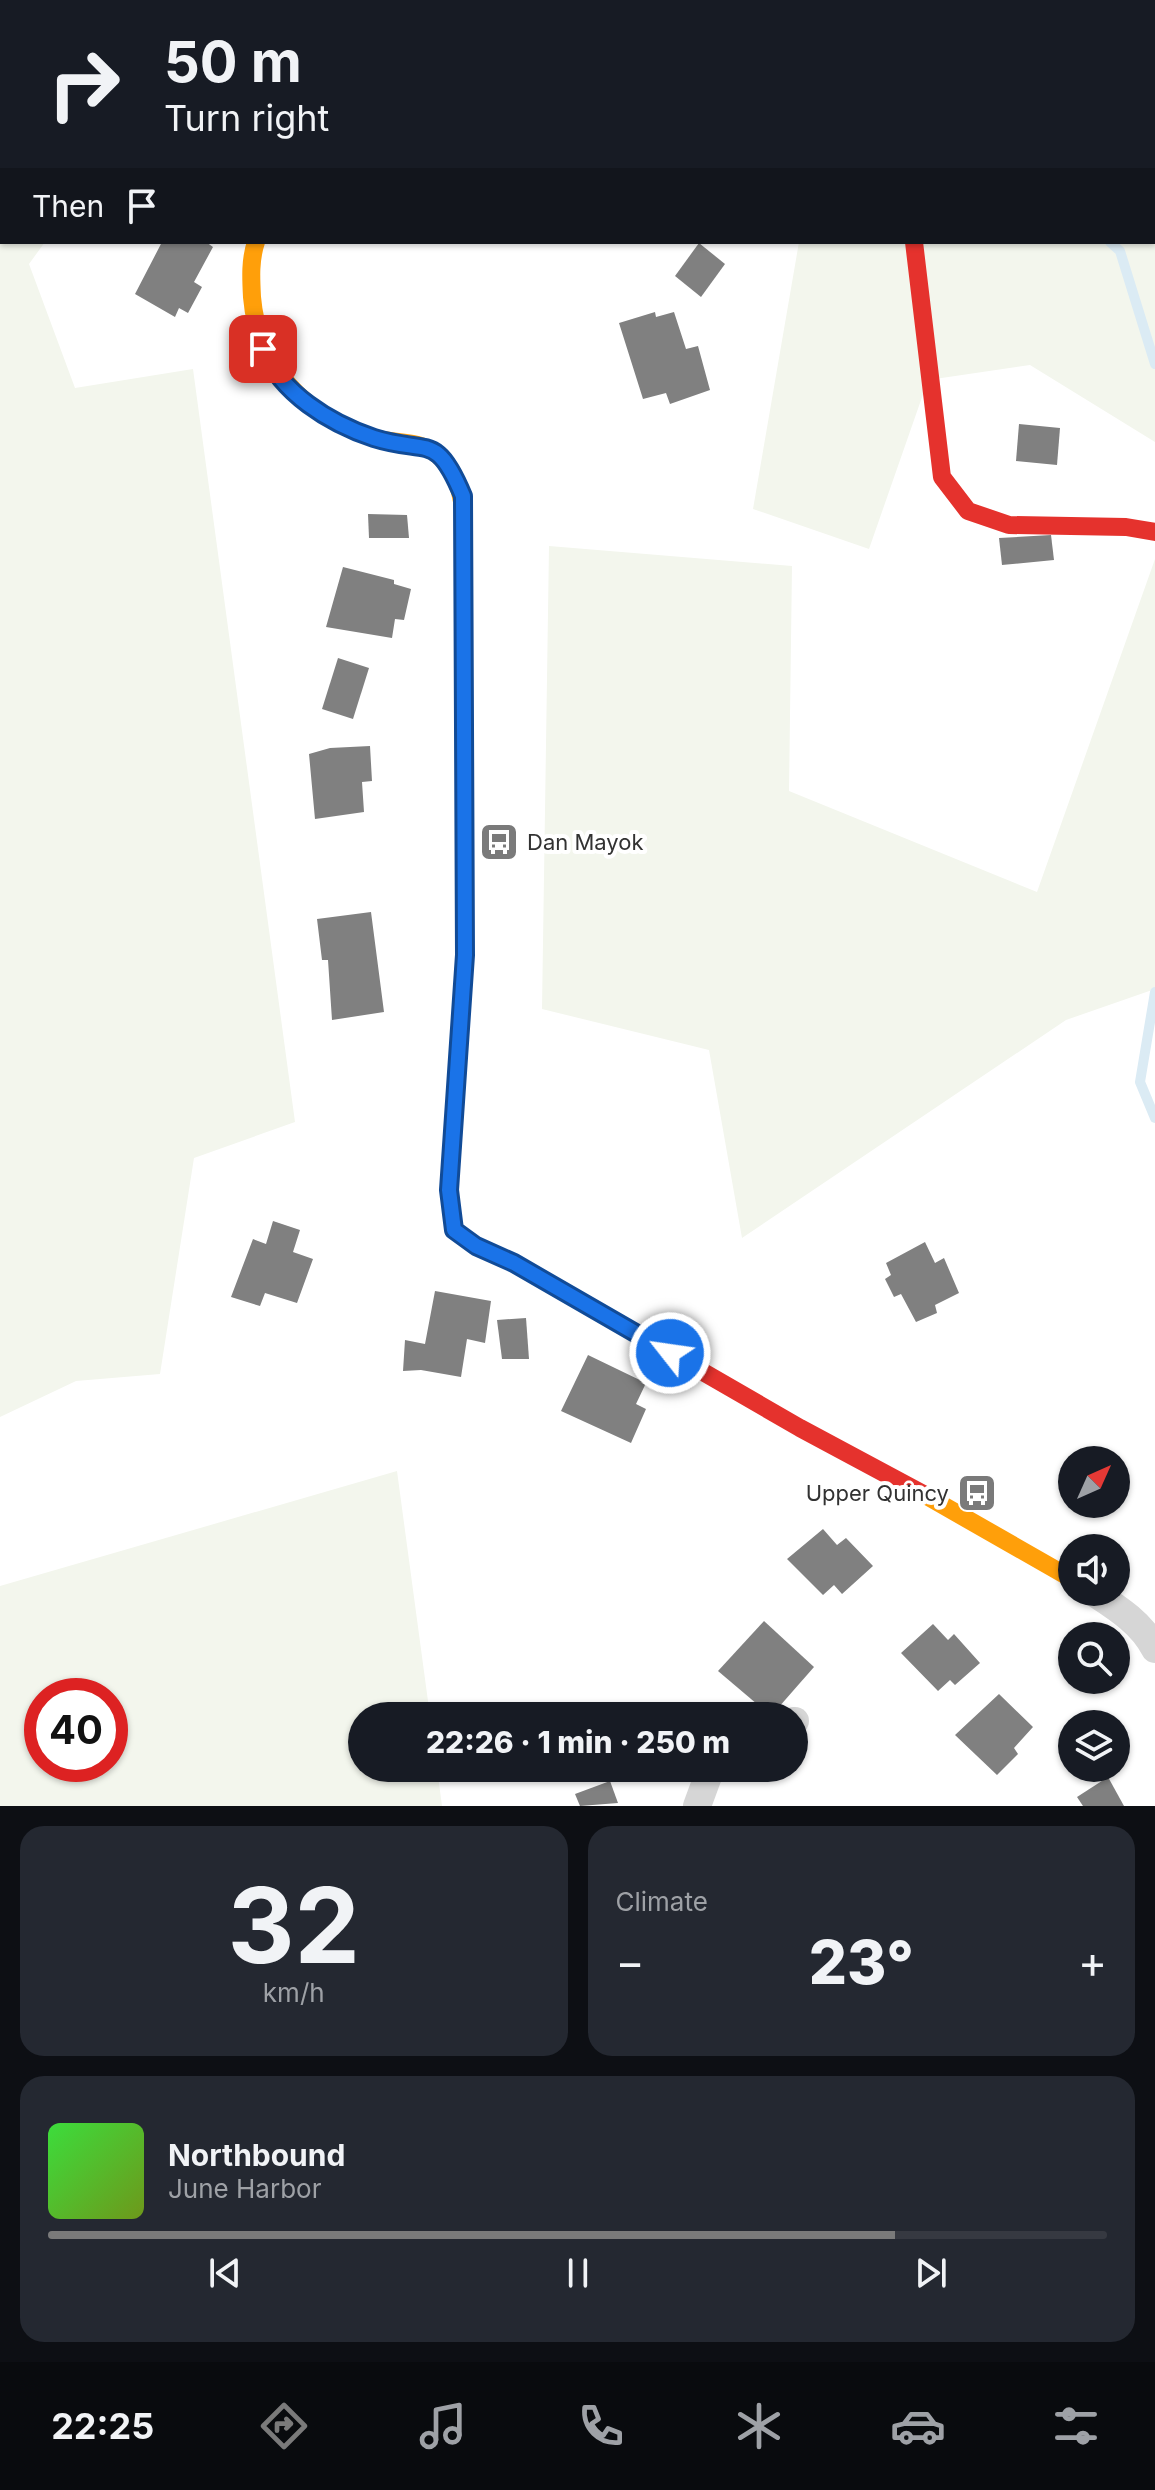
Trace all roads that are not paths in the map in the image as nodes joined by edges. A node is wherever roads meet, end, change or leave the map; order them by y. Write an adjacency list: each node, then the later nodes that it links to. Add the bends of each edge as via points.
1 (255, 244): 4 (street, via 250,258 254,327 272,370 319,411 375,438 425,445 450,465 463,496 465,955 449,1190 454,1230)
2 (914, 244): 3 (street, via 942,477 968,511 1009,525)
3 (1155, 532)
4 (1058, 1570)
5 (1115, 1606): 6 (street)
6 (1155, 1649)
7 (706, 1782): 8 (street)
8 (697, 1806)

